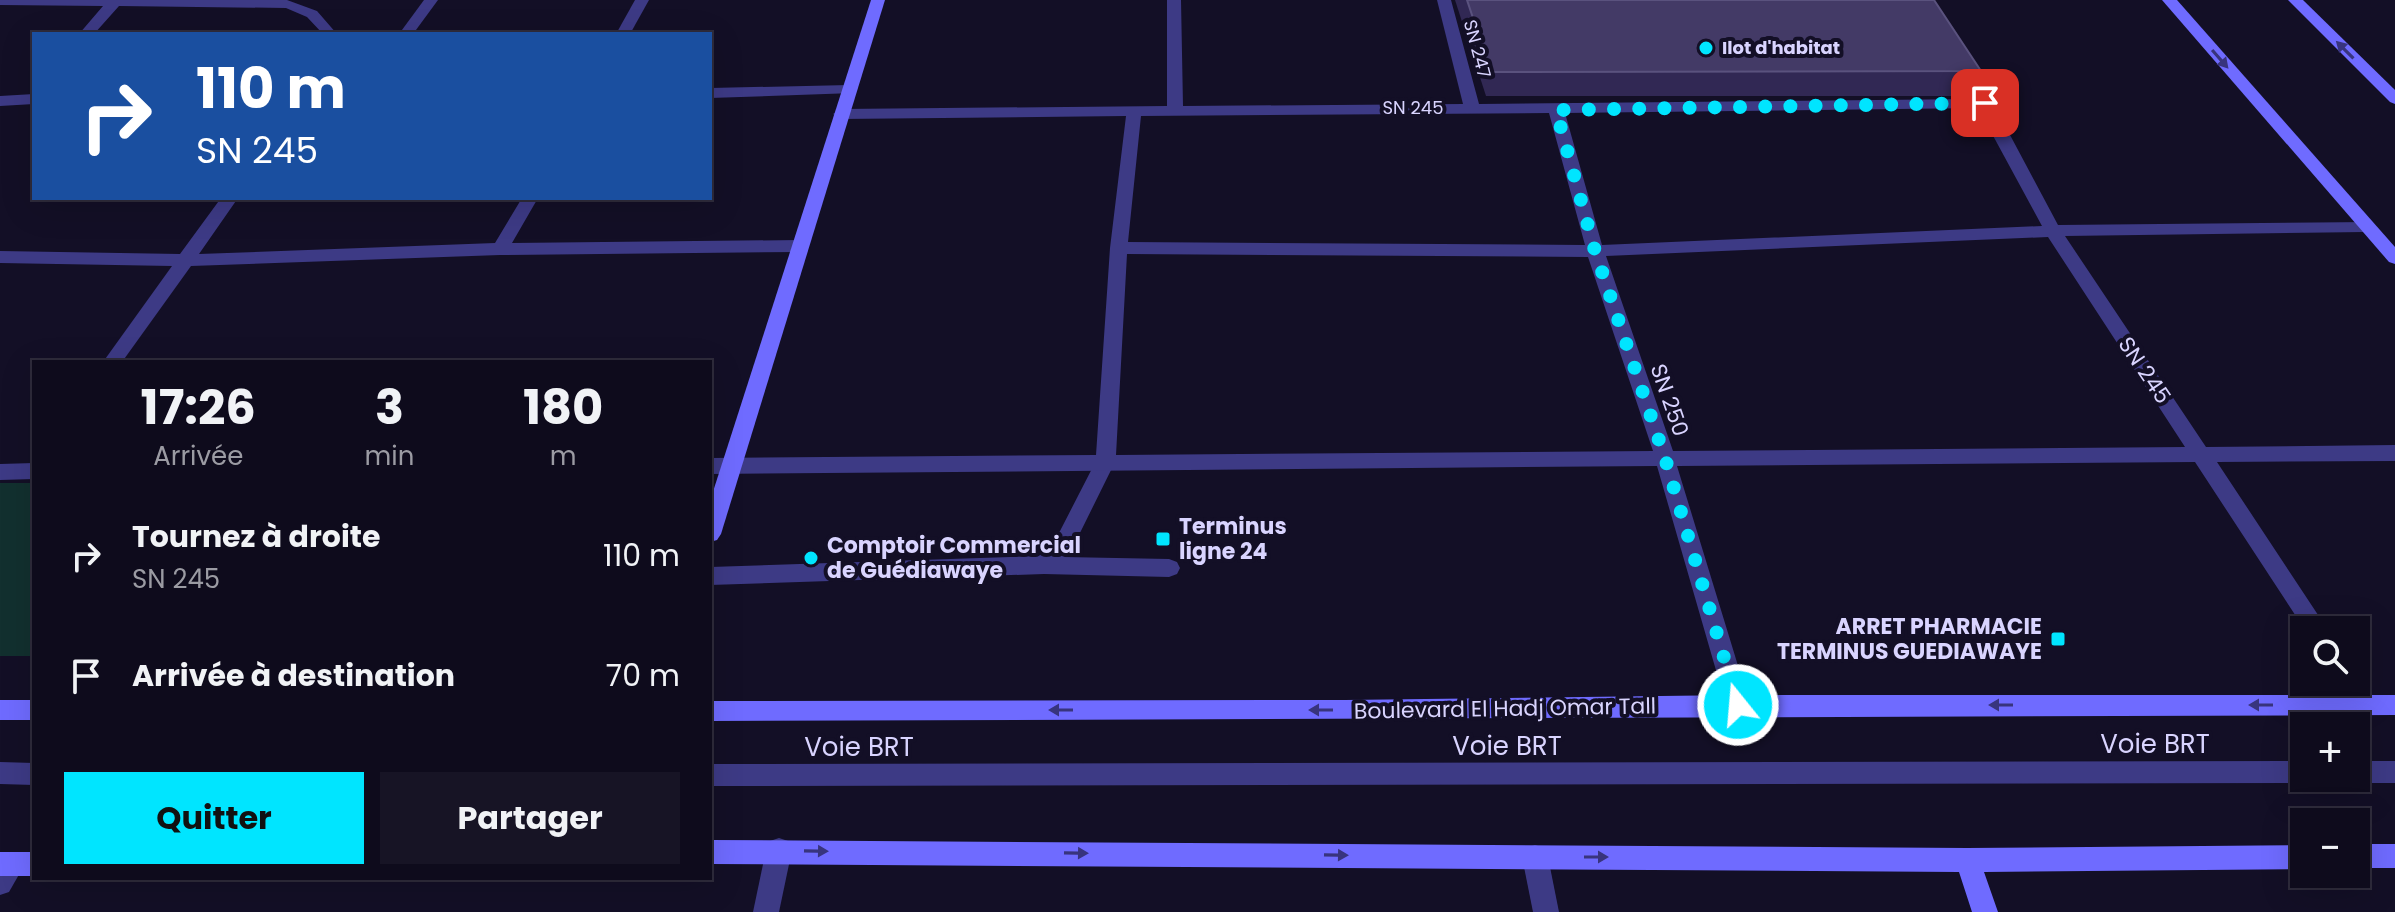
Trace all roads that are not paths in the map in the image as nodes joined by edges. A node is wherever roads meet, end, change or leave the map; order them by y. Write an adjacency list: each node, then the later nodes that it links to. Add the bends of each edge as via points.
1 (117, 0): 9 (street); 10 (street); 11 (street, via 286,4 307,9)
2 (431, 0): 12 (street)
3 (642, 0): 13 (street)
4 (878, 0): 15 (main road)
5 (1174, 0): 22 (street)
6 (1444, 0): 21 (street, SN 247)
7 (2169, 0): 28 (main road, one-way to 28)
8 (2295, 0): 18 (main road, one-way to 8)
9 (0, 1)
10 (88, 32)
11 (329, 32)
12 (407, 32)
13 (624, 32)
14 (1968, 77): 20 (street, SN 245)
15 (849, 90): 16 (street); 25 (main road)
16 (712, 93)
17 (32, 97): 19 (street)
18 (2395, 99)
19 (0, 101)
20 (1985, 103): 23 (street, SN 245); 29 (street, SN 245)
21 (1472, 108): 22 (street, SN 245); 23 (street, SN 245)
22 (1175, 109): 24 (street, SN 245)
23 (1556, 110): 33 (street, SN 250)
24 (1134, 111): 25 (street, SN 245); 31 (street)
25 (841, 114): 30 (main road)
26 (228, 200): 36 (street)
27 (529, 200): 32 (street)
28 (2365, 226): 29 (street); 35 (main road)
29 (2053, 231): 33 (street); 39 (street, SN 245)
30 (799, 246): 32 (street); 42 (main road)
31 (1119, 248): 33 (street); 41 (street)
32 (500, 249): 36 (street)
33 (1595, 251): 40 (street, SN 250)
34 (0, 257): 36 (street)
35 (2395, 258)
36 (183, 260): 37 (street)
37 (113, 360)
38 (2395, 453): 39 (street)
39 (2202, 455): 40 (street); 49 (street, SN 245)
40 (1665, 458): 41 (street); 51 (street, SN 250)
41 (1106, 460): 42 (street); 46 (street, via 1068,537)
42 (720, 466): 45 (main road)
43 (32, 471): 44 (street)
44 (0, 472)
45 (712, 520)
46 (1044, 565): 47 (street); 48 (street)
47 (1169, 568)
48 (712, 576)
49 (2308, 616)
50 (2361, 696): 52 (street)
51 (1738, 705): 52 (main road, Boulevard El Hadj Omar Tall, one-way to 51); 56 (main road, Boulevard El Hadj Omar Tall, one-way to 56)
52 (2367, 705): 53 (main road, Boulevard El Hadj Omar Tall)
53 (2395, 705)
54 (0, 710): 55 (main road)
55 (32, 710)
56 (712, 711)
57 (2290, 772): 62 (street, Voie BRT)
58 (2370, 772): 59 (street)
59 (2395, 772)
60 (0, 773): 61 (street)
61 (32, 774)
62 (712, 775)
63 (779, 850): 64 (main road); 67 (main road, one-way to 67); 70 (street)
64 (712, 852)
65 (2370, 856): 66 (main road)
66 (2395, 856)
67 (1535, 857): 69 (main road, one-way to 69); 71 (street)
68 (2290, 857): 69 (main road)
69 (1967, 860): 72 (main road)
70 (766, 912)
71 (1546, 912)
72 (1985, 912)

